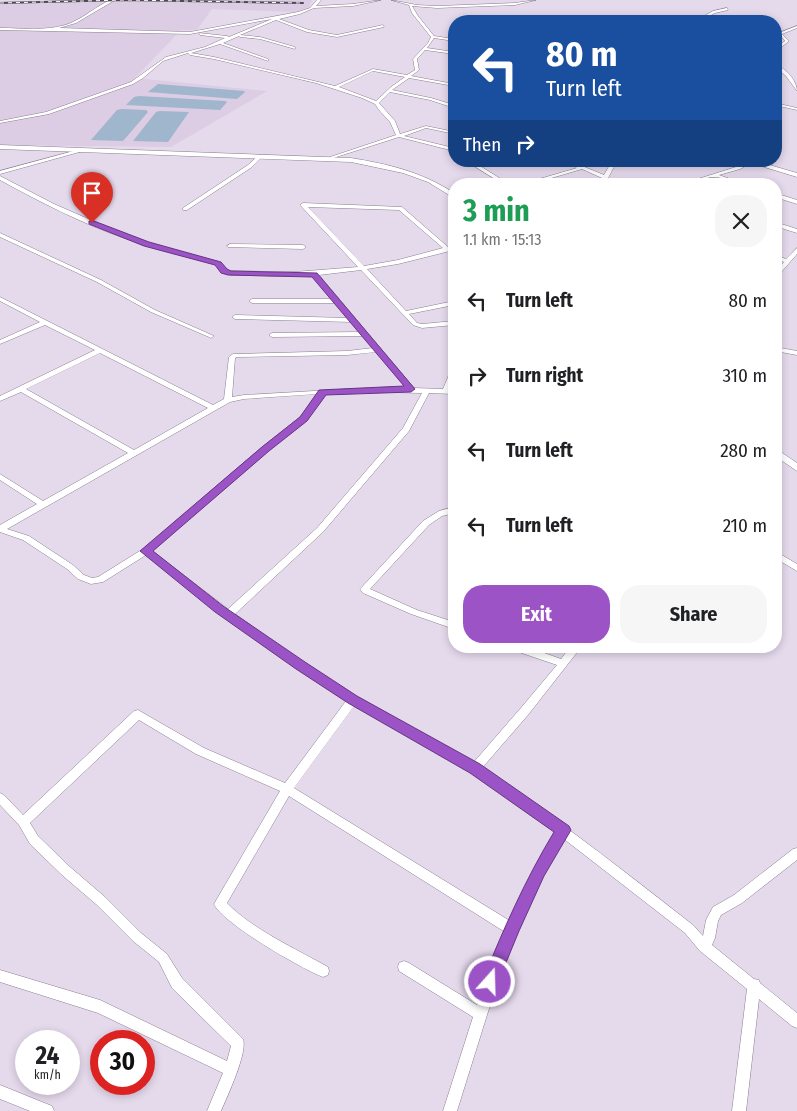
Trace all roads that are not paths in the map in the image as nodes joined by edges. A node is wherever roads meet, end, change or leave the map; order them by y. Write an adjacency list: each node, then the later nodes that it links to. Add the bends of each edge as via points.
1 (113, 0): 14 (street, via 74,22)
2 (319, 0): 7 (street)
3 (379, 0): 7 (street)
4 (393, 0): 6 (street)
5 (531, 0): 6 (street, via 514,4 440,7)
6 (412, 4): 19 (street, via 410,9)
7 (313, 7): 10 (street)
8 (727, 8): 9 (street)
9 (708, 15)
10 (279, 18): 11 (street, via 308,31 339,37); 15 (street); 17 (street)
11 (383, 26)
12 (797, 27): 16 (street)
13 (0, 29): 14 (street)
14 (46, 29): 15 (street)
15 (190, 33): 20 (street)
16 (782, 33)
17 (234, 35): 20 (street); 24 (street, via 257,37)
18 (782, 36): 23 (street, via 787,40)
19 (433, 37): 21 (street); 25 (street)
20 (226, 39): 22 (street)
21 (448, 39)
22 (220, 43): 27 (street); 28 (street)
23 (784, 43)
24 (294, 48)
25 (425, 49): 26 (street); 30 (street, via 415,60 417,70)
26 (448, 52)
27 (185, 53): 32 (street, via 214,57); 39 (street, via 164,60 144,78 132,83 47,113)
28 (267, 60)
29 (782, 71): 33 (street)
30 (411, 76): 31 (street); 32 (street, via 373,70); 34 (street)
31 (448, 85)
32 (334, 88): 35 (street)
33 (797, 90)
34 (389, 91): 35 (street); 36 (street)
35 (377, 103): 41 (street, via 394,123)
36 (448, 106)
37 (782, 106): 38 (street)
38 (797, 109)
39 (0, 122)
40 (448, 131): 41 (street, via 430,126)
41 (399, 136): 43 (street); 46 (street)
42 (0, 147): 44 (street)
43 (448, 148)
44 (81, 150): 45 (street); 52 (street)
45 (261, 156): 46 (street); 64 (street)
46 (332, 158): 61 (street, via 404,170)
47 (478, 167): 57 (street)
48 (611, 167): 55 (street)
49 (740, 167): 53 (street)
50 (770, 167): 54 (street)
51 (581, 168): 55 (street); 58 (street)
52 (0, 173)
53 (714, 175): 59 (street); 60 (street)
54 (797, 175)
55 (605, 177)
56 (0, 178): 77 (street, via 51,205 116,233 218,263 226,272)
57 (497, 178)
58 (545, 178)
59 (704, 178)
60 (723, 178)
61 (448, 192)
62 (782, 197): 63 (street)
63 (797, 202)
64 (185, 209)
65 (782, 226): 66 (street)
66 (797, 231)
67 (0, 235): 88 (street)
68 (230, 246): 70 (street)
69 (448, 246): 76 (street, via 400,208 303,205)
70 (303, 247)
71 (448, 249): 76 (street, via 400,262)
72 (797, 250): 74 (street)
73 (782, 259): 74 (street)
74 (787, 261): 75 (street)
75 (782, 267)
76 (362, 268): 77 (street); 82 (street)
77 (314, 274): 80 (street)
78 (0, 299): 85 (street)
79 (252, 301): 80 (street)
80 (336, 301): 84 (street)
81 (448, 304): 82 (street)
82 (406, 313): 86 (street, via 419,326)
83 (235, 317): 84 (street)
84 (352, 320): 87 (street)
85 (46, 322): 90 (street); 91 (street)
86 (448, 324)
87 (364, 334): 89 (street); 92 (street)
88 (211, 336)
89 (272, 336)
90 (0, 342)
91 (100, 350): 95 (street); 102 (street)
92 (378, 350): 96 (street); 101 (street, via 235,355 232,357)
93 (782, 350): 94 (street)
94 (797, 353)
95 (20, 389): 100 (street); 103 (street)
96 (411, 389): 97 (street); 98 (street)
97 (427, 390): 99 (street); 113 (street, via 406,429 320,530)
98 (323, 392): 101 (street); 110 (street, via 303,419)
99 (448, 392)
100 (0, 399)
101 (228, 400): 102 (street)
102 (213, 408): 103 (street)
103 (133, 453): 107 (street)
104 (782, 456): 105 (street)
105 (797, 468)
106 (0, 476): 107 (street)
107 (44, 504): 109 (street)
108 (448, 510): 114 (street, via 426,523 365,590)
109 (0, 529): 110 (street, via 26,538 91,582 100,580)
110 (146, 551): 113 (street)
111 (782, 558): 112 (street)
112 (797, 568)
113 (228, 615): 118 (street)
114 (448, 624)
115 (534, 653): 117 (street)
116 (571, 653): 117 (street)
117 (563, 663): 119 (street)
118 (353, 700): 119 (street); 120 (street)
119 (475, 768): 123 (street)
120 (287, 789): 122 (street, via 200,751 138,714); 125 (street); 128 (street, via 220,904 238,920)
121 (0, 798): 122 (street)
122 (23, 822): 133 (street, via 34,840 163,958 177,983 235,1041 238,1049)
123 (563, 830): 125 (street); 126 (street, via 689,929)
124 (797, 853): 126 (street, via 718,911)
125 (512, 929): 131 (street)
126 (704, 947): 130 (street)
127 (404, 967): 131 (street)
128 (323, 971)
129 (0, 976): 133 (street, via 100,1007)
130 (754, 985): 132 (street); 138 (street)
131 (480, 1014): 137 (street)
132 (797, 1020)
133 (231, 1070): 136 (street)
134 (0, 1092): 135 (street)
135 (47, 1111)
136 (214, 1111)
137 (450, 1111)
138 (740, 1111)

